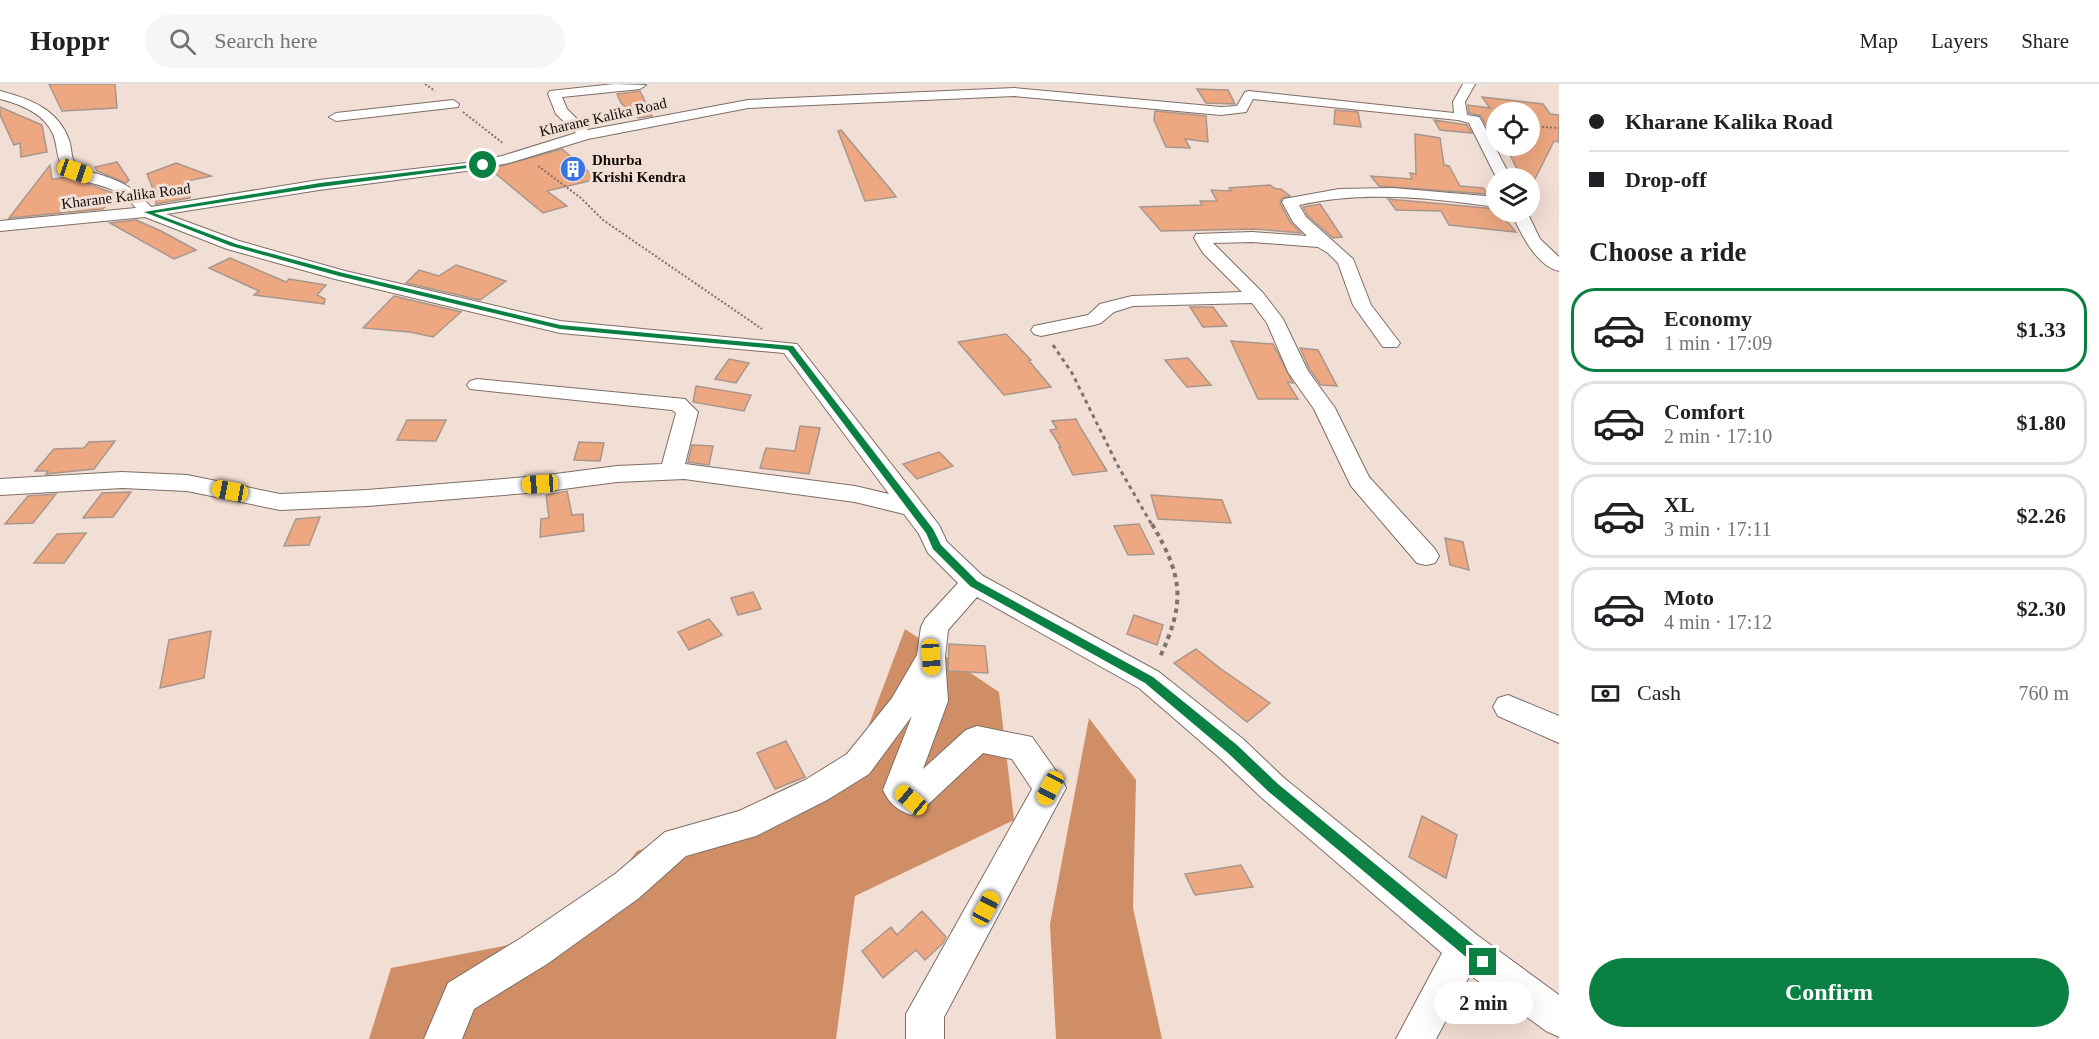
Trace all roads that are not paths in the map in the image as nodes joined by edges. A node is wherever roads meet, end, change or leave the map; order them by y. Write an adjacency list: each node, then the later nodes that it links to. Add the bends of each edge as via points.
1 (1237, 84): 5 (street)
2 (1469, 84): 8 (street, via 1461,95)
3 (640, 85): 9 (street, via 554,94 561,111)
4 (0, 95): 12 (street, via 42,110 65,148 65,160 75,171 120,186)
5 (1249, 95): 8 (street); 9 (street, Kharane Kalika Road, via 1241,109 1233,110 1014,92 794,97)
6 (453, 104): 7 (street)
7 (336, 117)
8 (1460, 117): 10 (street, via 1474,120)
9 (585, 135): 12 (street, Kharane Kalika Road, via 466,167)
10 (1499, 168)
11 (1486, 201): 15 (street, via 1374,194 1311,196 1290,202 1299,219)
12 (147, 212): 14 (street, Kharane Kalika Road); 23 (street, via 244,248 560,327 790,348)
13 (1524, 222): 16 (street, via 1533,241)
14 (0, 226)
15 (1322, 242): 17 (street, via 1202,238); 19 (street, via 1347,260 1361,304)
16 (1559, 266)
17 (1257, 297): 18 (street, via 1132,301 1107,308 1094,319); 24 (street, via 1276,323 1298,372 1324,408 1359,481)
18 (1041, 330)
19 (1390, 343)
20 (477, 385): 21 (street, via 678,404 687,412)
21 (672, 471): 22 (street, via 280,502 176,482 122,480); 23 (street, via 855,494)
22 (0, 487)
23 (912, 508): 25 (street, via 937,547)
24 (1426, 555)
25 (974, 583): 26 (street, via 934,627); 29 (street, via 1149,680)
26 (931, 657): 31 (street, via 902,707 858,764 816,790 744,825 677,843 627,886 461,996); 32 (street, via 933,701 899,790 911,800 977,739 1020,747 1050,788 925,1014)
27 (1508, 707): 28 (street)
28 (1559, 730)
29 (1464, 948): 30 (street); 33 (street)
30 (1559, 1018)
31 (443, 1039)
32 (925, 1039)
33 (1415, 1039)

